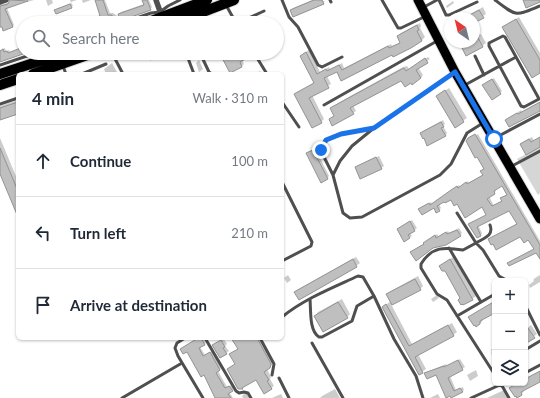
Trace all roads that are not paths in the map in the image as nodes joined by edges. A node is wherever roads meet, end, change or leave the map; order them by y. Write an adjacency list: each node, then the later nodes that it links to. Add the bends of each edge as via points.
1 (6, 0): 9 (street)
2 (156, 0): 15 (street)
3 (180, 0): 15 (lane, via 168,6)
4 (207, 0): 15 (highway)
5 (282, 0): 23 (lane, via 289,17 298,27 318,65 322,67)
6 (382, 0): 13 (lane, via 398,28)
7 (438, 0): 11 (lane, via 446,15); 13 (lane)
8 (495, 0): 12 (lane, via 516,14)
9 (0, 2)
10 (230, 2): 18 (highway); 19 (lane)
11 (477, 2)
12 (540, 6)
13 (422, 8): 21 (main road)
14 (264, 11): 20 (lane)
15 (161, 14): 16 (lane, via 151,13); 17 (highway)
16 (142, 16)
17 (158, 16)
18 (193, 16)
19 (235, 16)
20 (253, 16)
21 (439, 40): 42 (main road); 51 (lane)
22 (474, 56): 44 (lane)
23 (342, 57)
24 (516, 58): 34 (lane); 34 (lane, via 505,37 489,43); 34 (lane, via 538,97 534,102 521,106)
25 (17, 60): 33 (lane)
26 (43, 60): 43 (highway)
27 (80, 60): 35 (highway)
28 (116, 60): 38 (lane)
29 (189, 60): 39 (lane)
30 (203, 60): 40 (lane)
31 (258, 60): 41 (lane)
32 (106, 64): 37 (lane)
33 (0, 66)
34 (500, 66): 44 (lane)
35 (64, 69): 36 (highway)
36 (45, 72)
37 (87, 72)
38 (122, 72)
39 (193, 72)
40 (209, 72)
41 (266, 72)
42 (455, 72): 47 (main road); 55 (lane)
43 (0, 74)
44 (484, 75): 47 (lane)
45 (16, 80): 46 (highway)
46 (0, 85)
47 (463, 86): 53 (main road)
48 (16, 99): 49 (lane)
49 (0, 104)
50 (284, 105): 54 (lane)
51 (324, 105)
52 (540, 114): 56 (lane)
53 (484, 122): 56 (main road); 59 (lane, via 467,133 451,164 440,175 362,217 350,218 342,213)
54 (299, 127)
55 (374, 128): 59 (lane, via 352,146); 59 (lane, via 341,134 326,140 321,150)
56 (494, 139): 58 (main road)
57 (540, 151): 58 (lane)
58 (510, 167): 62 (main road)
59 (333, 175)
60 (284, 186): 66 (lane, via 312,242 312,246)
61 (457, 213): 64 (lane)
62 (540, 219)
63 (490, 225): 64 (lane, via 491,233)
64 (476, 243): 65 (lane, via 463,250); 67 (lane)
65 (449, 248): 71 (lane); 74 (lane, via 442,247 434,251 420,266 437,294 447,300)
66 (284, 260)
67 (503, 278)
68 (374, 296): 70 (lane, via 366,280 358,276); 70 (lane, via 357,306 352,320 319,337 312,326); 95 (lane, via 394,339 416,376)
69 (492, 296): 71 (lane)
70 (310, 299): 73 (lane)
71 (481, 302): 74 (lane)
72 (528, 311): 75 (lane)
73 (284, 315)
74 (458, 316): 84 (lane)
75 (540, 335)
76 (182, 340): 82 (lane, via 177,343 176,348)
77 (207, 340): 92 (lane, via 236,391 239,394 248,393)
78 (261, 340): 86 (lane, via 274,364)
79 (540, 341): 81 (lane)
80 (312, 343): 94 (lane)
81 (528, 348)
82 (182, 363): 90 (lane); 91 (lane)
83 (540, 365): 85 (lane)
84 (491, 370)
85 (528, 371)
86 (272, 375)
87 (279, 378): 93 (lane)
88 (496, 386): 96 (lane)
89 (503, 386): 97 (lane)
90 (122, 398)
91 (203, 398)
92 (251, 398)
93 (289, 398)
94 (343, 398)
95 (423, 398)
96 (471, 398)
97 (509, 398)

